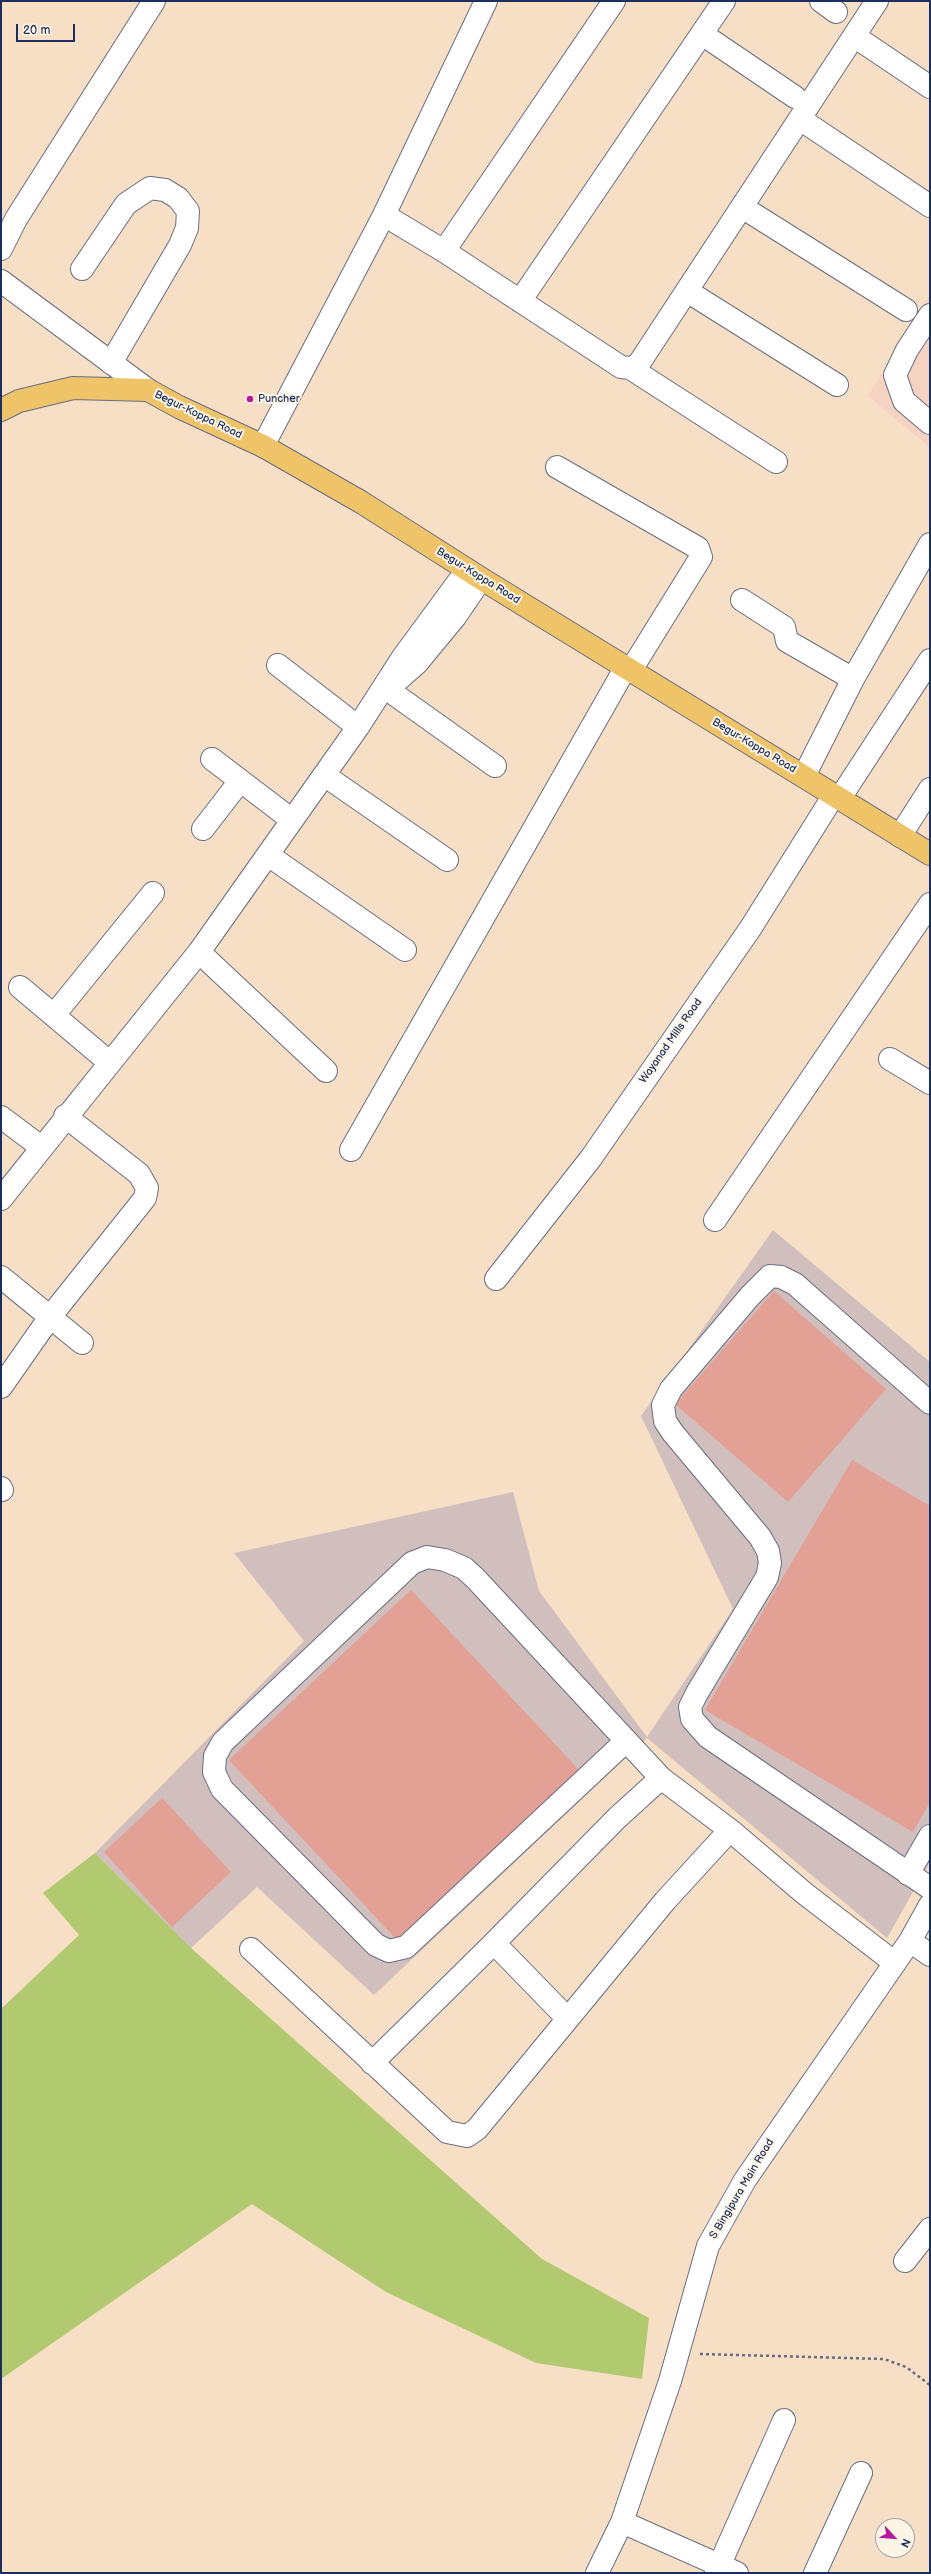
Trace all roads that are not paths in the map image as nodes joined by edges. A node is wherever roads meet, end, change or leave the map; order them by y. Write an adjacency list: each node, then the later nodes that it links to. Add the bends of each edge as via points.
1 (154, 1): 14 (street)
2 (486, 1): 13 (street)
3 (614, 1): 15 (street)
4 (724, 1): 6 (street)
5 (877, 1): 7 (street)
6 (702, 34): 9 (street); 19 (street)
7 (854, 36): 8 (street); 10 (street)
8 (930, 87)
9 (795, 97)
10 (800, 119): 11 (street); 12 (street)
11 (930, 206)
12 (742, 208): 18 (street); 20 (street)
13 (384, 215): 15 (street); 28 (street)
14 (2, 242)
15 (444, 251): 19 (street)
16 (82, 269): 22 (street, via 126,204 150,188 165,190 178,198 188,211 188,228 180,245)
17 (1, 281): 22 (street)
18 (687, 291): 23 (street, via 638,364); 24 (street)
19 (520, 301): 23 (street, via 621,367)
20 (906, 310)
21 (930, 315): 27 (street, via 907,350 895,375 904,402)
22 (111, 363): 25 (street)
23 (630, 368): 29 (street)
24 (837, 385)
25 (148, 390): 26 (main road, Begur-Koppa Road, via 73,388 19,401); 28 (main road, Begur-Koppa Road, via 179,408)
26 (1, 410)
27 (930, 423)
28 (263, 446): 32 (main road, Begur-Koppa Road, via 361,502)
29 (776, 462)
30 (557, 466): 36 (street, via 698,548 701,557)
31 (930, 544): 37 (street)
32 (474, 574): 36 (main road, Begur-Koppa Road); 38 (street, via 402,657)
33 (742, 600): 37 (street, via 784,627 788,641)
34 (930, 660): 46 (street, Wayanad Mills Road)
35 (278, 665): 39 (street)
36 (628, 668): 43 (main road, Begur-Koppa Road); 66 (street)
37 (853, 679): 43 (street)
38 (383, 693): 39 (street); 41 (street)
39 (358, 727): 42 (street)
40 (212, 759): 44 (street)
41 (495, 766)
42 (324, 775): 47 (street); 52 (street)
43 (804, 776): 46 (main road, Begur-Koppa Road)
44 (240, 781): 47 (street); 48 (street)
45 (930, 789): 49 (street)
46 (837, 797): 49 (main road, Begur-Koppa Road); 70 (street, Wayanad Mills Road, via 750,929 591,1158)
47 (292, 820): 51 (street)
48 (203, 829)
49 (900, 836): 50 (main road, Begur-Koppa Road)
50 (930, 854)
51 (268, 855): 55 (street); 56 (street)
52 (447, 860)
53 (153, 893): 58 (street)
54 (930, 904): 68 (street)
55 (405, 950)
56 (198, 952): 60 (street); 61 (street)
57 (20, 987): 58 (street)
58 (54, 1015): 60 (street)
59 (890, 1059): 62 (street)
60 (109, 1062): 63 (street)
61 (326, 1071)
62 (930, 1083)
63 (65, 1116): 65 (street); 71 (street, via 139,1174 147,1188 145,1198)
64 (1, 1117): 65 (street)
65 (41, 1148): 67 (street)
66 (351, 1150)
67 (1, 1199)
68 (715, 1220)
69 (1, 1277): 71 (street)
70 (496, 1279)
71 (50, 1317): 72 (street); 73 (street)
72 (82, 1343)
73 (1, 1387)
74 (930, 1403): 79 (street, via 795,1284 781,1277 770,1276 671,1389 663,1405 665,1421 673,1434 760,1538 768,1551 770,1563 767,1577 690,1707 692,1719 708,1737)
75 (626, 1741): 75 (street, via 475,1578 464,1568 445,1560 427,1557 412,1563 223,1742 215,1756 214,1772 222,1789 372,1941 389,1951 406,1947); 76 (street)
76 (661, 1778): 77 (street); 83 (street, via 617,1818)
77 (730, 1830): 86 (street, via 804,1893); 87 (street, via 665,1901)
78 (930, 1836): 79 (street)
79 (908, 1874): 80 (street)
80 (930, 1888)
81 (930, 1904): 82 (street, S Bingipura Main Road)
82 (910, 1941): 85 (street); 86 (street, S Bingipura Main Road)
83 (494, 1942): 87 (street); 88 (street)
84 (251, 1949): 88 (street)
85 (930, 1955)
86 (895, 1963): 93 (street, S Bingipura Main Road, via 761,2155 711,2239 678,2353)
87 (567, 2018): 88 (street, via 477,2129 467,2136 448,2132)
88 (372, 2063)
89 (930, 2229): 90 (street)
90 (905, 2261)
91 (784, 2420): 94 (street)
92 (861, 2473): 96 (street)
93 (622, 2522): 94 (street); 95 (street, S Bingipura Main Road)
94 (724, 2570)
95 (597, 2573)
96 (815, 2573)

